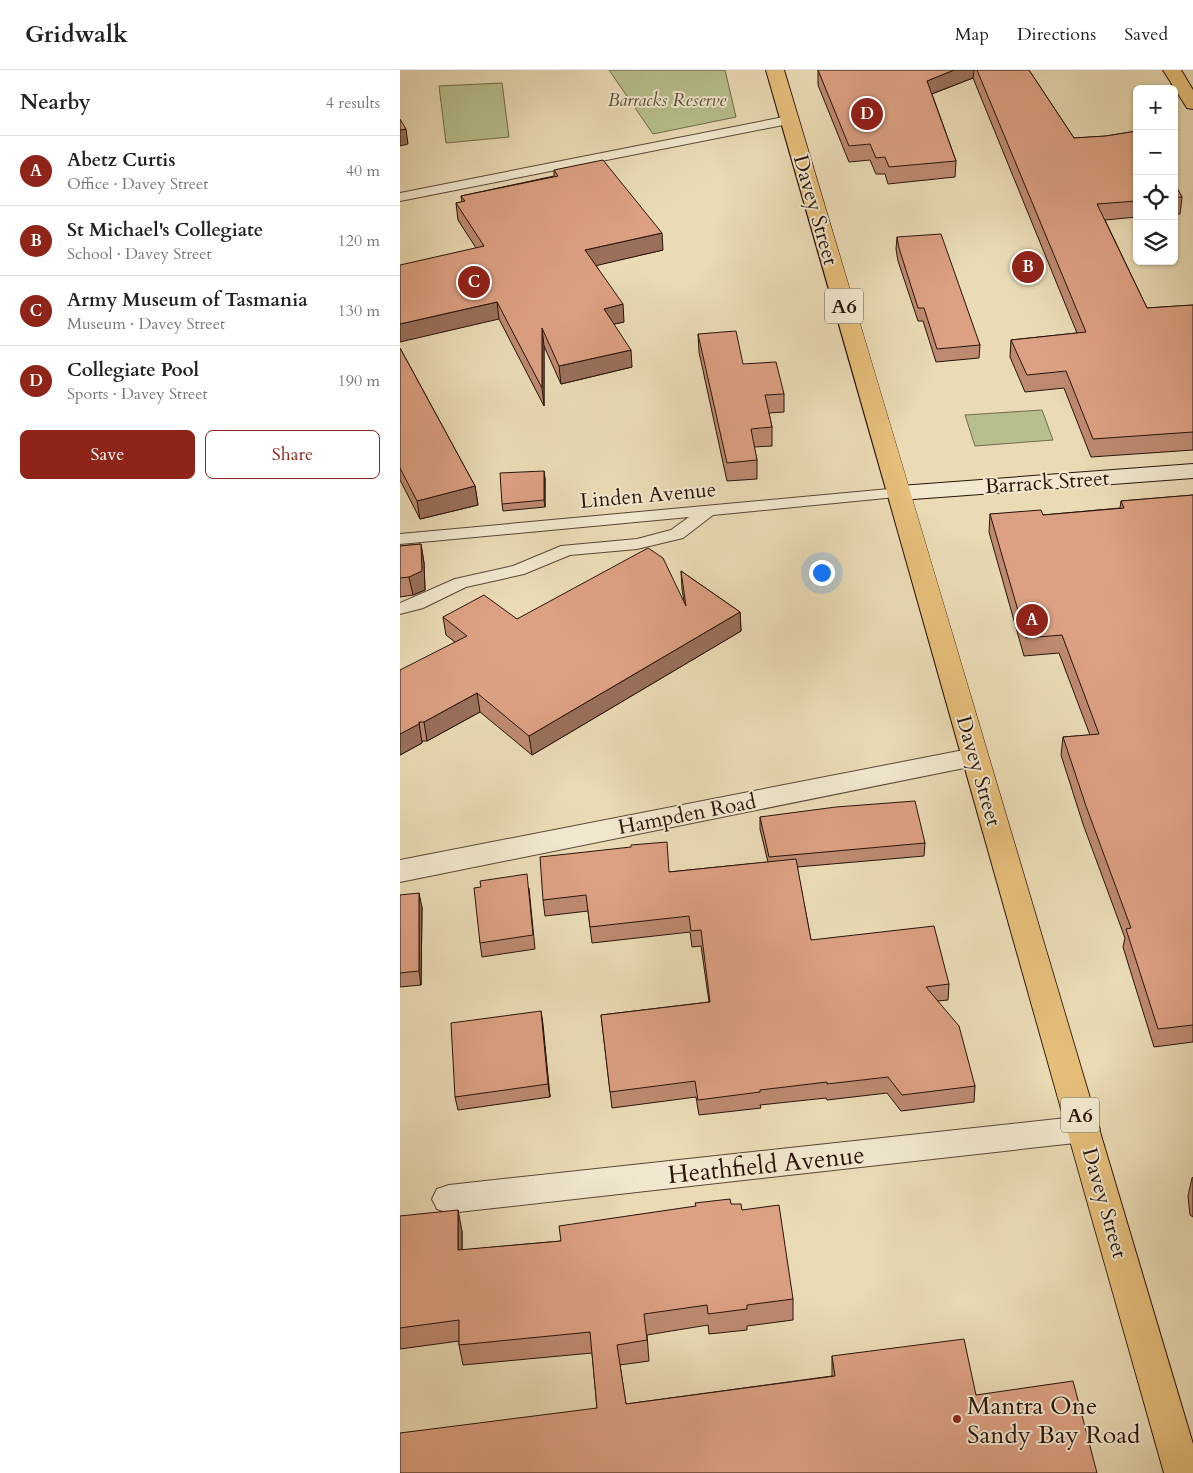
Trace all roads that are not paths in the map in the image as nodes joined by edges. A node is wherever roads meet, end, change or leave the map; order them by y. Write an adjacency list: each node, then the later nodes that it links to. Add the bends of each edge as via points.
1 (774, 70): 4 (highway, Davey Street / A6)
2 (1172, 70): 3 (highway)
3 (1193, 104)
4 (789, 120): 5 (lane); 7 (highway, Davey Street / A6)
5 (400, 197)
6 (1193, 471): 7 (street, Barrack Street)
7 (900, 493): 8 (lane, Linden Avenue); 11 (highway, Davey Street / A6)
8 (708, 510): 9 (lane, Linden Avenue); 10 (lane, via 677,534 637,544 567,550 518,570 461,583)
9 (400, 539)
10 (400, 609)
11 (974, 757): 12 (street, Hampden Road); 13 (highway, Davey Street / A6)
12 (400, 871)
13 (1084, 1129): 14 (street, Heathfield Avenue); 15 (highway, Davey Street / A6)
14 (449, 1199)
15 (1183, 1473)

